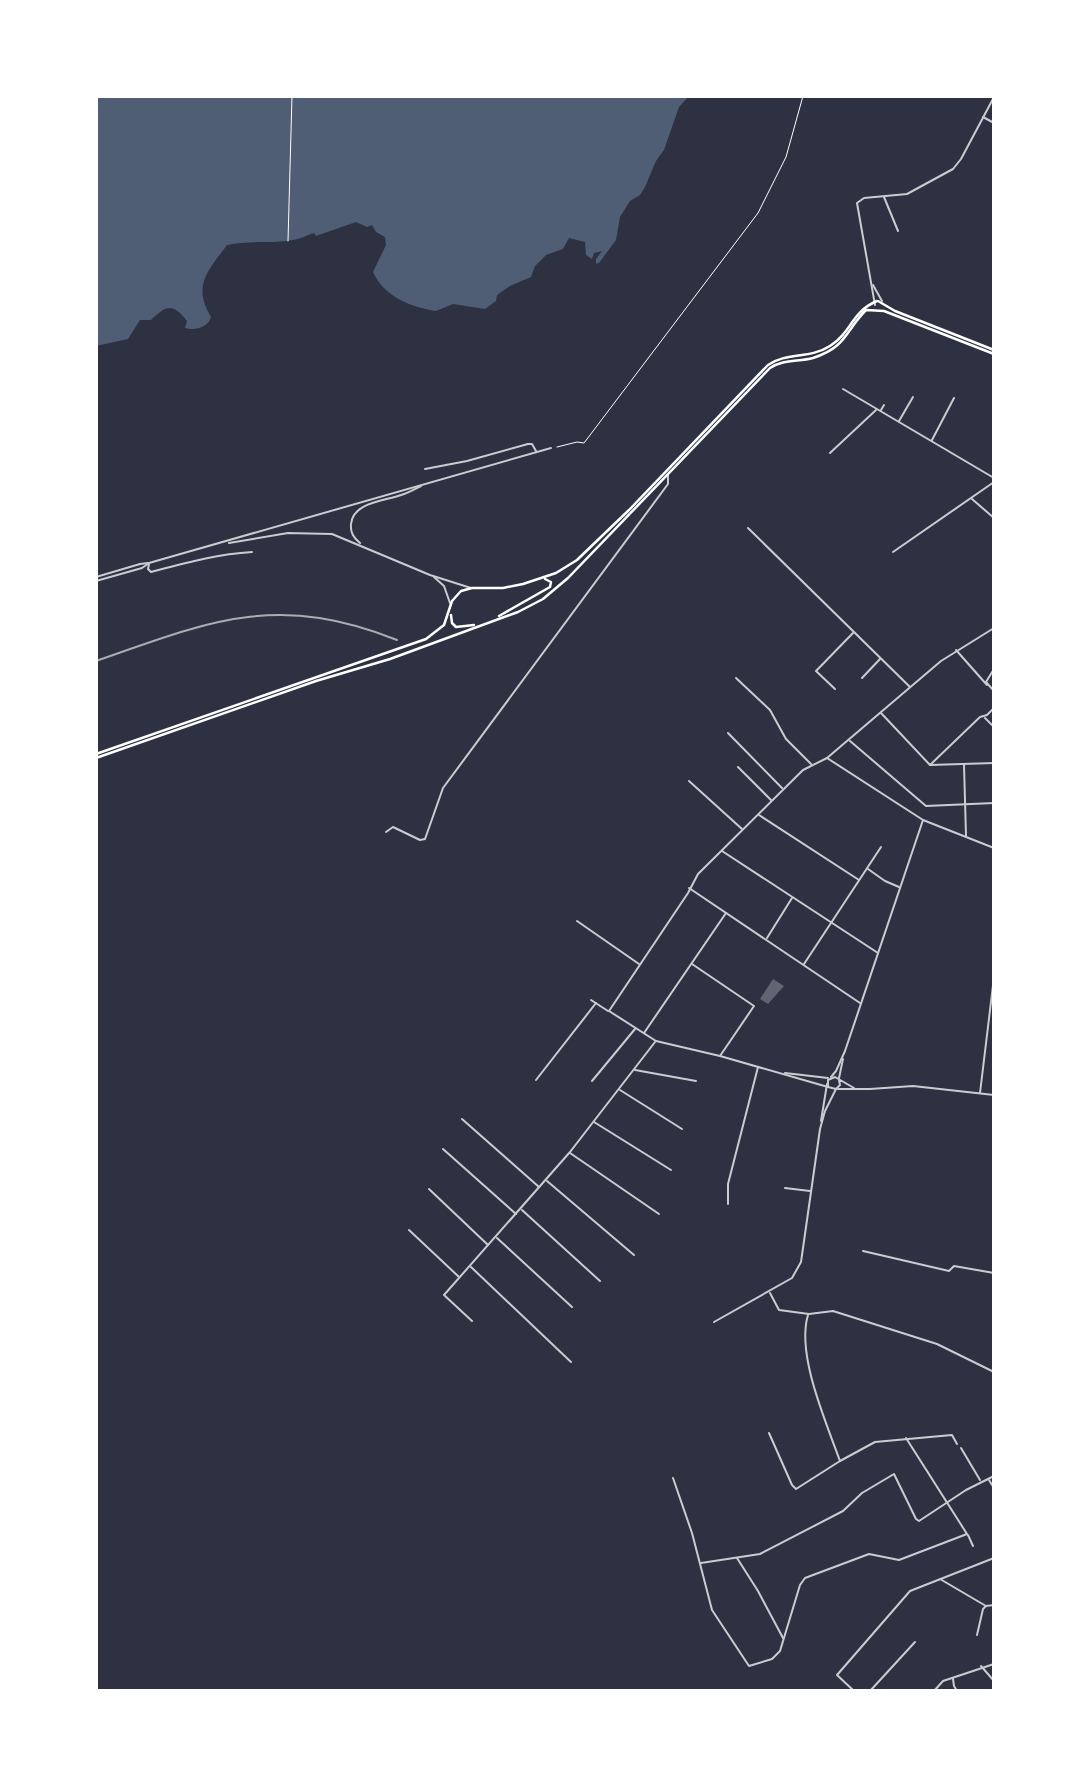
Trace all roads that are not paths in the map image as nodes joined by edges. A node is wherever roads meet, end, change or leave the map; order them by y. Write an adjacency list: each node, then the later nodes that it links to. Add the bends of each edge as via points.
1 (994, 97): 2 (street)
2 (983, 117): 3 (street); 4 (street, via 953,169 914,192)
3 (994, 122)
4 (884, 197): 5 (street); 6 (street, via 864,198 857,206)
5 (898, 232)
6 (871, 281): 7 (street); 8 (street)
7 (875, 303): 8 (main road); 9 (main road); 37 (main road, via 862,309 828,348 768,365 577,560)
8 (883, 303): 9 (main road); 10 (main road)
9 (879, 310): 10 (main road); 22 (main road, via 863,312 846,338 829,351 770,368)
10 (994, 352)
11 (843, 389): 15 (street)
12 (913, 397): 16 (street)
13 (954, 398): 17 (street)
14 (884, 405): 15 (street)
15 (878, 410): 16 (street); 20 (street)
16 (898, 422): 17 (street)
17 (931, 441): 23 (street)
18 (551, 448): 19 (street)
19 (537, 452): 21 (street, via 528,444); 24 (street)
20 (830, 453)
21 (425, 469)
22 (667, 474): 41 (main road, via 560,585 529,607); 77 (street, via 668,484 443,788 427,836 423,841 393,827)
23 (994, 480): 25 (street)
24 (426, 484): 27 (street); 31 (street, via 357,512 352,533)
25 (971, 498): 26 (street); 33 (street)
26 (994, 519)
27 (276, 528): 29 (street); 30 (street)
28 (748, 528): 44 (street)
29 (276, 534): 30 (street); 31 (street, via 332,534)
30 (218, 545): 34 (street)
31 (364, 546): 35 (street)
32 (252, 552): 34 (street, via 198,559 151,572)
33 (893, 552)
34 (149, 563): 36 (street); 38 (street)
35 (430, 575): 39 (street); 40 (street, via 444,586)
36 (96, 577)
37 (541, 579): 39 (main road, via 503,588); 41 (main road, via 549,580 550,587)
38 (96, 582)
39 (472, 588): 40 (main road, via 457,594)
40 (451, 609): 42 (main road, via 456,626); 62 (main road, via 442,628 426,639)
41 (494, 620): 42 (main road)
42 (478, 625): 62 (main road, via 390,659)
43 (994, 628): 45 (street)
44 (854, 632): 46 (street); 54 (street, via 816,671)
45 (956, 650): 48 (street); 53 (street)
46 (881, 659): 51 (street); 53 (street)
47 (994, 669): 49 (street)
48 (978, 676): 49 (street); 52 (street)
49 (988, 676): 52 (street)
50 (736, 678): 66 (street, via 770,710 779,728)
51 (862, 678)
52 (987, 685): 55 (street)
53 (911, 688): 57 (street)
54 (835, 689)
55 (993, 692)
56 (994, 708): 58 (street)
57 (881, 712): 61 (street); 67 (street)
58 (983, 716): 59 (street); 67 (street)
59 (994, 727)
60 (728, 733): 70 (street)
61 (849, 740): 63 (street); 73 (street, via 926,806)
62 (96, 756)
63 (827, 758): 66 (street); 75 (street)
64 (994, 763): 65 (street)
65 (964, 764): 67 (street); 73 (street)
66 (811, 765): 70 (street)
67 (930, 765)
68 (738, 767): 71 (street)
69 (689, 781): 76 (street)
70 (782, 788): 71 (street)
71 (771, 800): 74 (street)
72 (994, 803): 73 (street)
73 (965, 804): 78 (street)
74 (758, 814): 76 (street); 83 (street)
75 (923, 820): 78 (street); 85 (street)
76 (743, 830): 81 (street)
77 (386, 832)
78 (966, 837): 80 (street)
79 (881, 847): 82 (street)
80 (994, 848)
81 (722, 850): 84 (street); 86 (street)
82 (867, 868): 83 (street); 85 (street)
83 (859, 880): 89 (street)
84 (689, 888): 87 (street); 92 (street)
85 (900, 888): 91 (street)
86 (793, 898): 89 (street); 90 (street)
87 (726, 913): 90 (street); 93 (street)
88 (577, 921): 92 (street)
89 (831, 923): 91 (street); 94 (street)
90 (765, 939): 94 (street)
91 (878, 953): 98 (street)
92 (640, 964): 99 (street)
93 (691, 964): 101 (street); 104 (street, via 754,1006)
94 (803, 965): 98 (street)
95 (994, 977): 117 (street)
96 (591, 1000): 97 (street)
97 (596, 1003): 99 (street); 109 (street)
98 (861, 1004): 103 (street)
99 (608, 1012): 100 (street)
100 (635, 1029): 101 (street); 112 (street)
101 (644, 1034): 102 (street)
102 (656, 1041): 104 (street); 106 (street)
103 (845, 1051): 108 (street); 110 (street)
104 (720, 1056): 105 (street)
105 (759, 1066): 107 (street); 131 (street, via 728,1184)
106 (634, 1070): 111 (street); 114 (street)
107 (779, 1073): 108 (street); 113 (street)
108 (830, 1077): 110 (street); 113 (street)
109 (536, 1080)
110 (839, 1080): 115 (street); 116 (street)
111 (696, 1081)
112 (592, 1082)
113 (827, 1086): 115 (street); 122 (street)
114 (619, 1089): 120 (street); 121 (street)
115 (837, 1089): 116 (street); 122 (street)
116 (859, 1089): 117 (street, via 913,1086)
117 (980, 1094): 118 (street)
118 (994, 1095)
119 (462, 1119): 127 (street)
120 (594, 1122): 124 (street); 125 (street)
121 (682, 1129)
122 (820, 1129): 130 (street)
123 (443, 1149): 134 (street)
124 (570, 1152): 126 (street); 133 (street)
125 (671, 1170)
126 (546, 1180): 127 (street); 139 (street)
127 (540, 1187): 132 (street)
128 (785, 1188): 130 (street)
129 (429, 1189): 137 (street)
130 (811, 1192): 144 (street, via 802,1262 792,1278)
131 (727, 1204)
132 (521, 1209): 134 (street); 143 (street)
133 (659, 1214)
134 (517, 1215): 136 (street)
135 (410, 1230): 142 (street)
136 (496, 1238): 137 (street); 145 (street)
137 (489, 1246): 140 (street)
138 (863, 1251): 141 (street, via 950,1270 954,1266)
139 (634, 1255)
140 (470, 1266): 142 (street); 149 (street)
141 (994, 1273)
142 (460, 1278): 147 (street, via 444,1295)
143 (600, 1281)
144 (769, 1291): 146 (street, via 779,1310); 148 (street)
145 (572, 1307)
146 (808, 1314): 150 (street, via 833,1311 873,1323 937,1344); 155 (street, via 805,1330 810,1374)
147 (472, 1321)
148 (714, 1322)
149 (571, 1362)
150 (994, 1373)
151 (769, 1433): 155 (street, via 796,1489)
152 (906, 1438): 153 (street, via 952,1435); 155 (street, via 875,1442); 161 (street)
153 (957, 1444)
154 (961, 1448): 159 (street)
155 (840, 1461)
156 (994, 1476): 158 (street)
157 (673, 1478): 166 (street)
158 (988, 1478): 159 (street); 160 (street)
159 (981, 1481): 161 (street)
160 (994, 1488)
161 (946, 1502): 162 (street); 164 (street, via 919,1521 894,1474 826,1521 760,1554)
162 (967, 1534): 163 (street); 171 (street, via 899,1560 869,1554 805,1578)
163 (973, 1546)
164 (737, 1558): 166 (street); 171 (street)
165 (994, 1558): 167 (street)
166 (699, 1563): 171 (street, via 712,1610 749,1666 777,1656)
167 (939, 1579): 169 (street); 177 (street, via 910,1591 837,1675)
168 (994, 1605): 169 (street)
169 (986, 1606): 170 (street)
170 (977, 1635)
171 (784, 1639)
172 (915, 1642): 178 (street)
173 (994, 1664): 174 (street)
174 (981, 1666): 175 (street); 176 (street)
175 (953, 1677): 179 (street); 180 (street)
176 (994, 1681)
177 (854, 1691)
178 (870, 1691)
179 (934, 1691)
180 (957, 1691)

